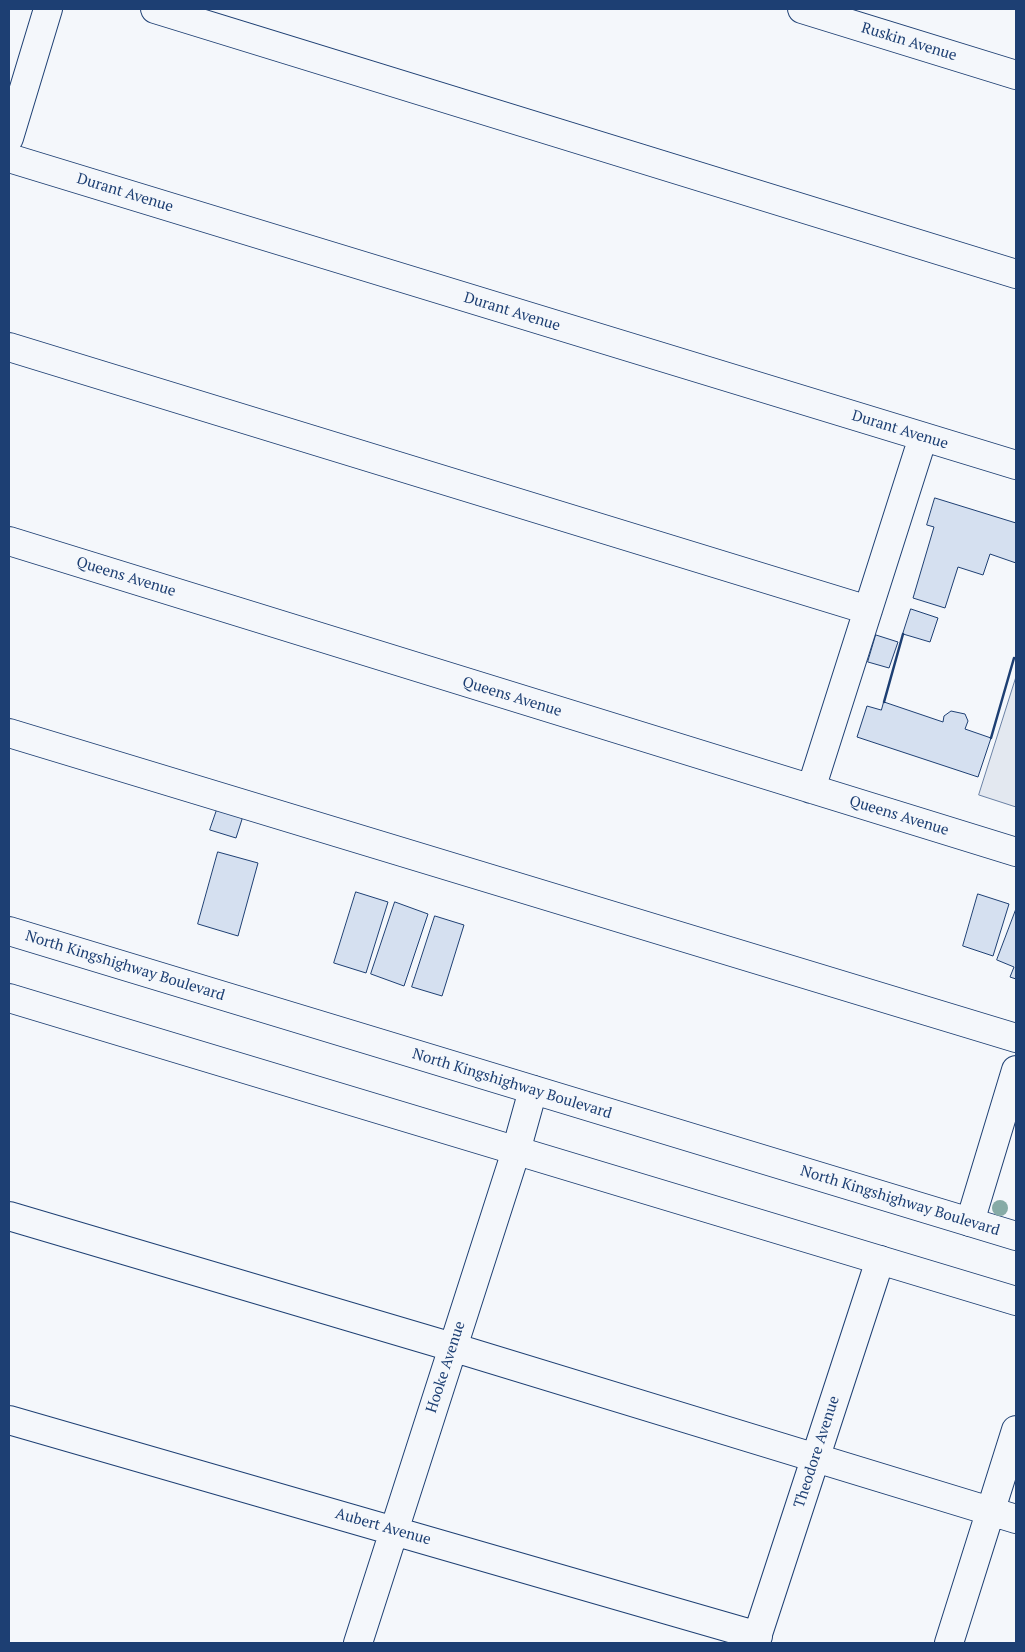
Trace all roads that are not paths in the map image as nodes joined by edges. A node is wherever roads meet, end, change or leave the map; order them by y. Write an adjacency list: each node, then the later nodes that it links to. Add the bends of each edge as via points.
1 (48, 9): 5 (street)
2 (155, 9): 7 (street)
3 (802, 9): 4 (street, Ruskin Avenue)
4 (1016, 75)
5 (9, 138)
6 (9, 158): 9 (street, Durant Avenue)
7 (1016, 274)
8 (9, 347): 12 (street)
9 (923, 437): 10 (street, Durant Avenue); 12 (street)
10 (1016, 465)
11 (9, 541): 14 (street, Queens Avenue)
12 (868, 610): 14 (street)
13 (9, 733): 18 (street)
14 (811, 789): 15 (street, Queens Avenue)
15 (1016, 852)
16 (9, 931): 20 (street, North Kingshighway Boulevard)
17 (9, 998): 21 (street)
18 (1016, 1038)
19 (1016, 1070): 23 (street)
20 (533, 1090): 21 (street, Hooke Avenue); 23 (street, North Kingshighway Boulevard)
21 (516, 1151): 25 (street); 27 (street, Hooke Avenue)
22 (9, 1216): 27 (street)
23 (970, 1222): 24 (street, North Kingshighway Boulevard)
24 (1016, 1236)
25 (880, 1260): 26 (street); 30 (street, Theodore Avenue)
26 (1016, 1301)
27 (452, 1347): 30 (street); 32 (street, Hooke Avenue)
28 (9, 1420): 32 (street, Aubert Avenue)
29 (1016, 1430): 31 (street)
30 (815, 1458): 31 (street); 33 (street, Theodore Avenue)
31 (1004, 1515): 35 (street)
32 (393, 1530): 33 (street, Aubert Avenue); 34 (street, Hooke Avenue)
33 (756, 1639)
34 (358, 1643)
35 (949, 1643)

